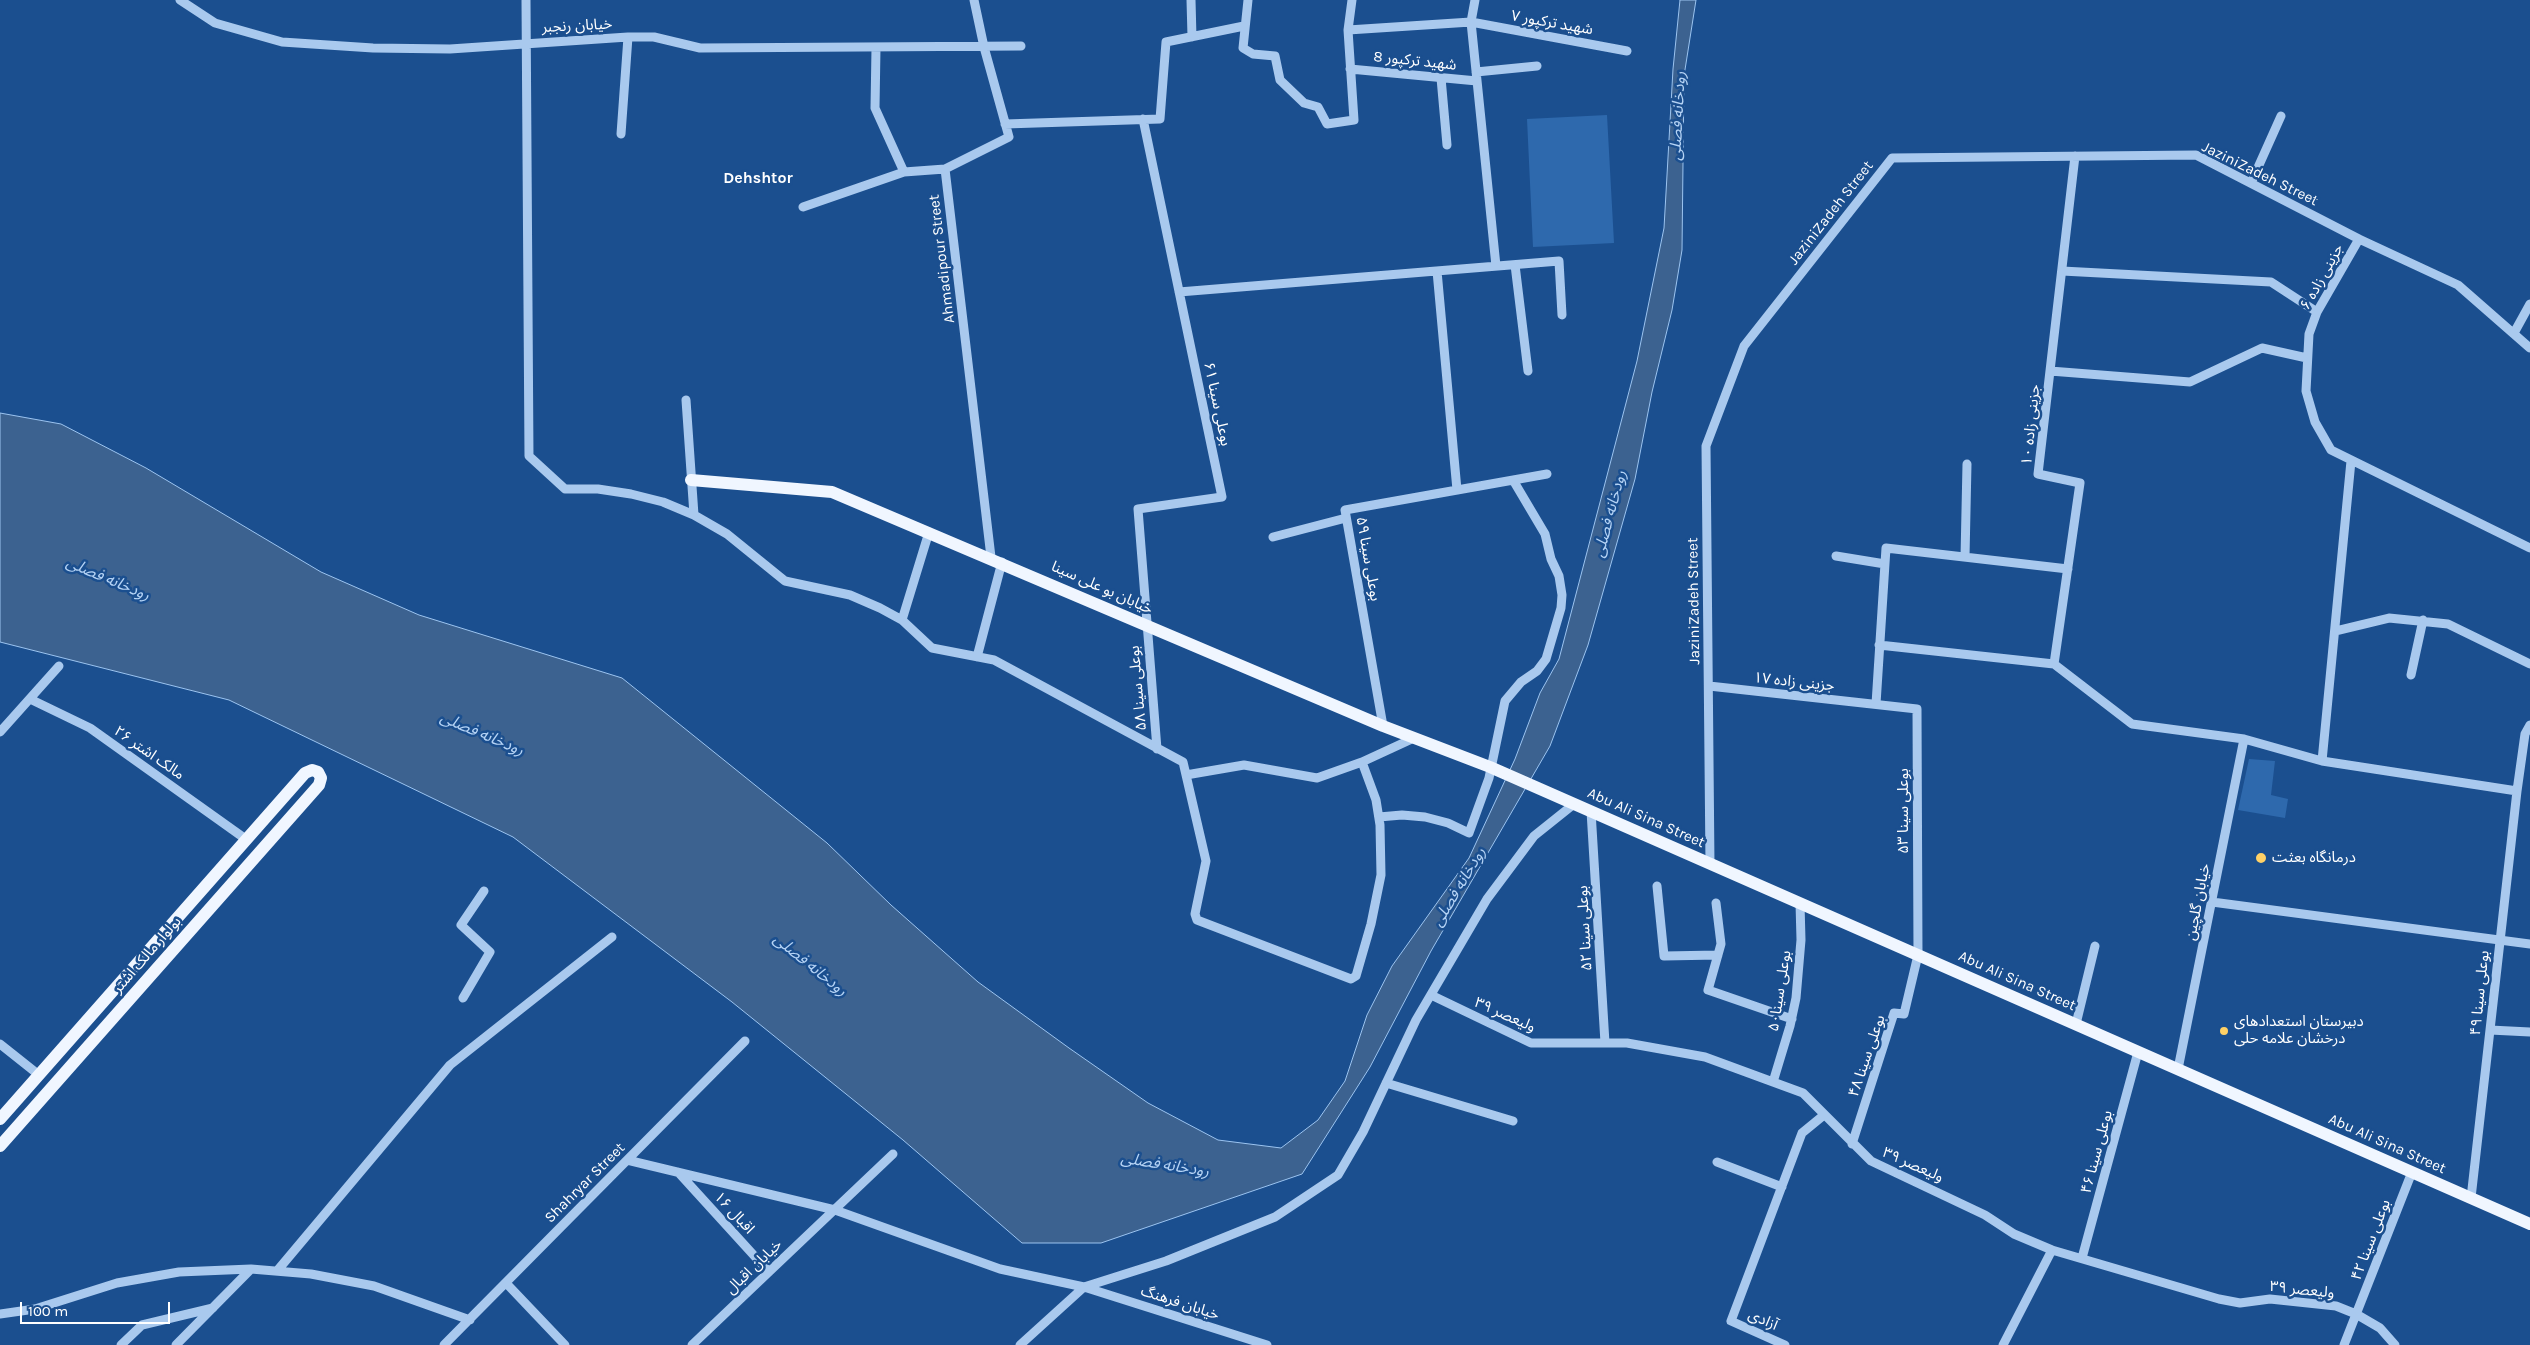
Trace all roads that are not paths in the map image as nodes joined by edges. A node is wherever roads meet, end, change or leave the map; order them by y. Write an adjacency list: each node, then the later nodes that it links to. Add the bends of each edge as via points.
1 (180, 0): 13 (street, خیابان رنجبر, via 215,23 282,42 450,49)
2 (526, 0): 13 (street)
3 (974, 0): 15 (street)
4 (1191, 0): 12 (street)
5 (1248, 0): 9 (street)
6 (1352, 0): 10 (street)
7 (1475, 0): 8 (street)
8 (1471, 22): 10 (street, شهید ترکپور ۷); 17 (street, شهید ترکپور ۷); 20 (street)
9 (1244, 26): 12 (street); 19 (street, via 1243,48 1254,54 1275,56 1280,80 1304,103 1318,107 1327,124 1354,120)
10 (1348, 30): 19 (street)
11 (628, 37): 13 (street, خیابان رنجبر); 16 (street, خیابان رنجبر, via 654,37 700,48); 25 (street)
12 (1192, 37): 23 (street, via 1166,42 1160,119)
13 (527, 42): 53 (street, via 529,456 565,489 631,494)
14 (1020, 46): 15 (street, خیابان رنجبر)
15 (984, 47): 16 (street, خیابان رنجبر); 24 (street)
16 (876, 48): 29 (street, via 875,108)
17 (1627, 51)
18 (1537, 66): 20 (street, شهید ترکپور 8)
19 (1350, 69): 21 (street, شهید ترکپور 8)
20 (1476, 76): 21 (street, شهید ترکپور 8); 34 (street)
21 (1441, 78): 26 (street)
22 (2281, 116): 30 (street)
23 (1143, 119): 24 (street); 37 (street, بوعلی سینا ۶۱)
24 (1005, 124): 28 (street, via 1009,136)
25 (621, 134)
26 (1447, 145)
27 (2076, 156): 30 (street, JaziniZadeh Street, via 2196,155); 36 (street, جزینی زاده ۱۰); 73 (street, JaziniZadeh Street, via 1892,158 1744,346 1706,446)
28 (945, 169): 29 (street); 60 (street, Ahmadipour Street)
29 (904, 172): 31 (street)
30 (2251, 184): 32 (street, JaziniZadeh Street)
31 (804, 207)
32 (2359, 239): 39 (street, جزینی زاده ۶); 41 (street, JaziniZadeh Street, via 2458,284)
33 (1515, 265): 34 (street); 40 (street, via 1559,261); 44 (street)
34 (1496, 266): 35 (street)
35 (1437, 271): 37 (street); 52 (street)
36 (2062, 271): 39 (street, via 2271,282); 45 (street, جزینی زاده ۱۰)
37 (1179, 292): 65 (street, بوعلی سینا ۶۱, via 1222,497 1138,508)
38 (2530, 304): 41 (street)
39 (2317, 312): 43 (street, جزینی زاده ۶, via 2309,334)
40 (1562, 315)
41 (2514, 333): 42 (street, JaziniZadeh Street)
42 (2530, 348)
43 (2307, 358): 45 (street, via 2262,348 2190,382); 47 (street, جزینی زاده ۶, via 2306,391 2314,422 2331,450)
44 (1528, 371)
45 (2050, 371): 62 (street, جزینی زاده ۱۰, via 2038,474 2080,482)
46 (686, 400): 50 (street)
47 (2352, 460): 57 (street, جزینی زاده ۶); 66 (street)
48 (1967, 464): 59 (street)
49 (1547, 474): 51 (street, بوعلی سینا ۵۹)
50 (691, 480): 53 (street); 55 (main road, خیابان بو علی سینا, via 832,492)
51 (1514, 480): 52 (street, بوعلی سینا ۵۹); 84 (street, via 1545,534 1559,576 1561,608 1546,659 1505,701)
52 (1457, 490): 54 (street, بوعلی سینا ۵۹, via 1345,510)
53 (694, 514): 63 (street, via 727,534 785,581 850,595)
54 (1346, 518): 56 (street); 77 (street, بوعلی سینا ۵۹)
55 (929, 532): 60 (main road, خیابان بو علی سینا); 63 (street)
56 (1273, 537)
57 (2530, 548)
58 (1836, 556): 61 (street)
59 (1965, 557): 61 (street, via 1886,548); 62 (street)
60 (997, 560): 65 (main road, خیابان بو علی سینا); 68 (street)
61 (1885, 564): 67 (street)
62 (2068, 569): 69 (street, جزینی زاده ۱۰)
63 (902, 620): 68 (street, via 932,648)
64 (2423, 620): 66 (street, via 2389,618); 70 (street, via 2448,624); 72 (street)
65 (1146, 625): 77 (main road, خیابان بو علی سینا); 81 (street, بوعلی سینا ۵۸)
66 (2335, 631): 82 (street)
67 (1880, 645): 69 (street); 75 (street)
68 (978, 657): 81 (street, via 994,660)
69 (2054, 664): 80 (street, via 2132,724)
70 (2530, 664)
71 (59, 666): 74 (street)
72 (2412, 675)
73 (1709, 686): 75 (street, جزینی زاده ۱۷); 91 (street, JaziniZadeh Street)
74 (30, 699): 78 (street); 90 (street, مالک اشتر ۲۶, via 90,728)
75 (1876, 704): 101 (street, بوعلی سینا ۵۳, via 1917,709)
76 (2530, 725): 86 (street, بوعلی سینا ۴۹, via 2525,734)
77 (1383, 726): 79 (main road, خیابان بو علی سینا)
78 (0, 732)
79 (1414, 738): 83 (street); 84 (main road, خیابان بو علی سینا)
80 (2244, 739): 82 (street); 94 (street, خیابان گلچین)
81 (1158, 749): 85 (street, via 1183,762)
82 (2322, 761): 86 (street)
83 (1362, 762): 85 (street, via 1316,778 1244,765); 89 (street)
84 (1490, 767): 87 (main road, Abu Ali Sina Street); 89 (street, via 1469,833 1425,817)
85 (1186, 775): 89 (street, via 1206,861 1195,914 1197,920 1351,979 1356,976 1377,900 1382,850)
86 (2517, 791): 98 (street, بوعلی سینا ۴۹)
87 (1574, 804): 88 (main road, Abu Ali Sina Street); 103 (street, via 1534,836 1488,899)
88 (1591, 811): 91 (main road, Abu Ali Sina Street); 111 (street, بوعلی سینا ۵۲)
89 (1379, 817)
90 (247, 840): 109 (main road, بولوار مالک اشتر); 113 (main road, بولوار مالک اشتر, via 306,773 318,772 321,778 319,785)
91 (1710, 864): 96 (main road, Abu Ali Sina Street)
92 (1657, 886): 102 (street, via 1664,956)
93 (484, 891): 104 (street, via 461,924 490,952)
94 (2212, 902): 98 (street); 115 (street, خیابان گلچین)
95 (1716, 903): 102 (street)
96 (1800, 903): 101 (main road, Abu Ali Sina Street); 105 (street, بوعلی سینا۵۰, via 1800,969)
97 (612, 937): 136 (street, via 450,1065)
98 (2500, 940): 99 (street); 107 (street, بوعلی سینا ۴۹)
99 (2530, 944)
100 (2095, 946): 106 (street)
101 (1918, 955): 106 (main road, Abu Ali Sina Street); 122 (street, بوعلی سینا ۴۸, via 1904,1014 1894,1013)
102 (1718, 956): 105 (street, via 1708,990)
103 (1431, 994): 111 (street, ولیعصر ۳۹, via 1531,1043); 118 (street)
104 (463, 998)
105 (1792, 1019): 117 (street, بوعلی سینا۵۰)
106 (2076, 1024): 114 (main road, Abu Ali Sina Street)
107 (2490, 1030): 108 (street); 130 (street, بوعلی سینا ۴۹)
108 (2530, 1032)
109 (74, 1035): 113 (main road); 116 (main road, بولوار مالک اشتر)
110 (745, 1041): 125 (street, Shahryar Street)
111 (1605, 1043): 117 (street, ولیعصر ۳۹, via 1627,1043 1705,1057)
112 (0, 1044): 116 (street)
113 (88, 1047): 123 (main road, بولوار مالک اشتر)
114 (2138, 1052): 115 (main road, Abu Ali Sina Street); 134 (street, بوعلی سینا ۴۶)
115 (2178, 1069): 128 (main road, Abu Ali Sina Street)
116 (39, 1075): 120 (main road, بولوار مالک اشتر)
117 (1773, 1082): 119 (street, ولیعصر ۳۹, via 1803,1093)
118 (1386, 1083): 121 (street); 139 (street, via 1363,1132 1338,1174 1283,1212 1166,1261)
119 (1824, 1114): 122 (street, ولیعصر ۳۹); 129 (street, via 1802,1133)
120 (0, 1119)
121 (1513, 1121)
122 (1852, 1144): 133 (street, ولیعصر ۳۹, via 1871,1161)
123 (0, 1146)
124 (893, 1154): 131 (street, خیابان اقبال)
125 (627, 1160): 127 (street, خیابان فرهنگ); 138 (street, Shahryar Street)
126 (1717, 1162): 129 (street)
127 (678, 1172): 131 (street, خیابان فرهنگ); 137 (street, اقبال ۱۶)
128 (2412, 1172): 130 (main road, Abu Ali Sina Street); 142 (street, بوعلی سینا ۴۲)
129 (1782, 1187): 151 (street, آزادی, via 1731,1321)
130 (2471, 1198): 132 (main road, Abu Ali Sina Street)
131 (835, 1210): 137 (street, خیابان اقبال); 139 (street, خیابان فرهنگ, via 1000,1269)
132 (2530, 1224)
133 (2052, 1250): 134 (street, ولیعصر ۳۹); 152 (street)
134 (2082, 1258): 142 (street, ولیعصر ۳۹, via 2218,1300 2240,1303 2270,1299 2316,1302)
135 (251, 1269): 136 (street); 140 (street); 141 (street, via 179,1272 126,1282 35,1309)
136 (277, 1271): 143 (street, via 374,1286)
137 (769, 1272): 148 (street, خیابان اقبال)
138 (506, 1283): 143 (street, Shahryar Street); 147 (street)
139 (1084, 1287): 149 (street); 150 (street, خیابان فرهنگ)
140 (213, 1308): 144 (street, via 142,1326); 145 (street)
141 (0, 1314)
142 (2356, 1314): 153 (street, بوعلی سینا ۴۲); 154 (street, ولیعصر ۳۹, via 2380,1328)
143 (470, 1320): 146 (street, Shahryar Street)
144 (121, 1345)
145 (176, 1345)
146 (444, 1345)
147 (565, 1345)
148 (692, 1345)
149 (1020, 1345)
150 (1267, 1345)
151 (1785, 1345)
152 (2003, 1345)
153 (2344, 1345)
154 (2395, 1345)

